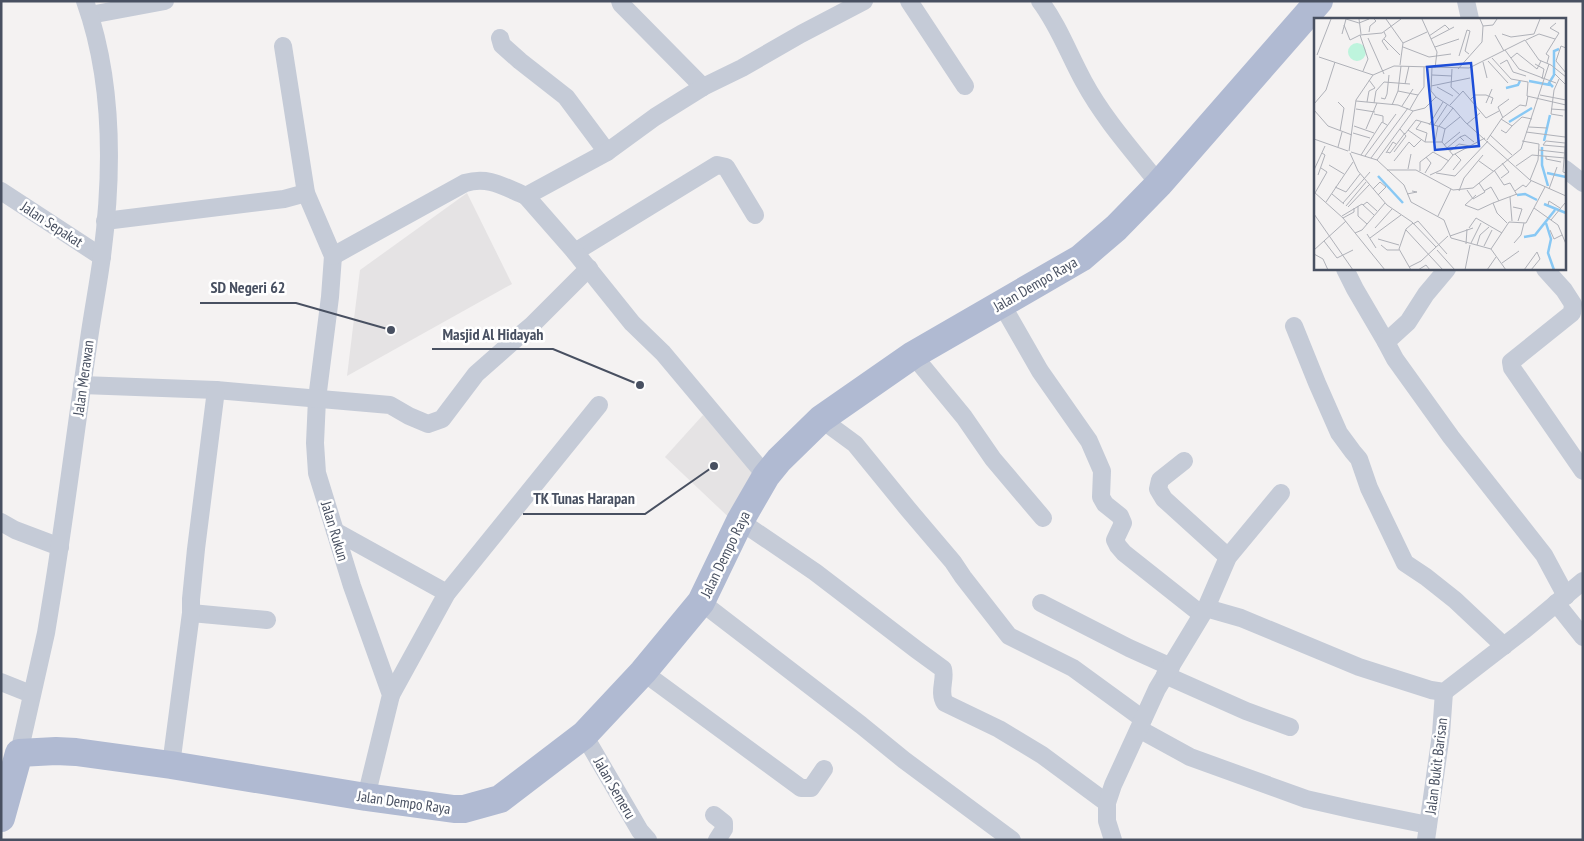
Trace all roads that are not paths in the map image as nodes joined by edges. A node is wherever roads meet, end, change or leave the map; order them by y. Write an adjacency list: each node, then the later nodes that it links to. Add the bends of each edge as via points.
1 (165, 1): 8 (street)
2 (864, 1): 13 (street)
3 (909, 1): 12 (street)
4 (1040, 1): 17 (street, via 1105,116)
5 (1319, 1): 17 (main road, Jalan Dempo Raya)
6 (1466, 1): 9 (street)
7 (617, 2): 13 (street)
8 (88, 8): 22 (street, Jalan Merawan, via 105,88 109,126)
9 (1470, 18)
10 (500, 38): 14 (street, via 502,45 520,61 566,96)
11 (282, 46): 19 (street, Jalan Rukun)
12 (966, 86)
13 (703, 87): 14 (street)
14 (607, 152): 20 (street)
15 (1566, 170): 16 (street)
16 (1583, 183)
17 (1158, 184): 30 (main road, Jalan Dempo Raya, via 1116,228 1081,258)
18 (1, 191): 25 (street, Jalan Sepakat)
19 (306, 193): 22 (street, via 284,199); 24 (street, Jalan Rukun)
20 (526, 196): 23 (street); 24 (street, via 492,182 474,180 464,183)
21 (756, 215): 23 (street, via 726,166 717,165)
22 (105, 221): 25 (street, Jalan Merawan)
23 (575, 252): 26 (street)
24 (333, 256): 36 (street, Jalan Rukun)
25 (102, 257): 34 (street, Jalan Merawan)
26 (589, 268): 36 (street, via 532,325 476,374 442,419 428,424 390,404); 41 (street, via 632,323 663,353)
27 (1346, 270): 32 (street)
28 (1446, 270): 32 (street, via 1408,322)
29 (1546, 270): 40 (street, via 1564,290 1572,304 1572,313 1511,362 1512,368)
30 (1001, 303): 33 (main road, Jalan Dempo Raya); 54 (street, via 1040,371 1089,441 1101,477 1101,497 1123,522 1115,540 1118,546)
31 (1294, 326): 58 (street, via 1339,433 1360,458 1369,488 1405,563 1455,600)
32 (1386, 342): 51 (street, via 1451,437 1544,555)
33 (913, 355): 38 (main road, Jalan Dempo Raya); 43 (street)
34 (82, 385): 35 (street); 47 (street, Jalan Merawan)
35 (216, 390): 36 (street); 55 (street)
36 (316, 399): 46 (street, Jalan Rukun, via 318,474)
37 (599, 405): 50 (street)
38 (821, 419): 41 (main road, Jalan Dempo Raya); 65 (street, via 856,444 954,562 962,577 1009,636 1073,668)
39 (1184, 461): 48 (street, via 1160,480 1158,489 1164,499)
40 (1583, 471)
41 (766, 476): 44 (main road, Jalan Dempo Raya)
42 (1281, 494): 48 (street)
43 (1043, 518)
44 (740, 521): 52 (main road, Jalan Dempo Raya); 72 (street, via 815,572 943,669 942,697 945,703 999,729 1042,755)
45 (1, 522): 47 (street)
46 (335, 531): 50 (street); 64 (street, Jalan Rukun)
47 (60, 547): 63 (street, Jalan Merawan, via 46,633)
48 (1228, 557): 54 (street)
49 (1583, 581): 51 (street)
50 (447, 593): 64 (street)
51 (1561, 599): 57 (street); 58 (street)
52 (701, 602): 60 (main road, Jalan Dempo Raya); 78 (street)
53 (1041, 604): 59 (street)
54 (1204, 611): 59 (street); 62 (street, via 1242,618 1358,667)
55 (191, 612): 56 (street); 69 (street)
56 (267, 620)
57 (1583, 637)
58 (1504, 646): 62 (street)
59 (1168, 671): 65 (street); 66 (street, via 1246,711)
60 (643, 672): 67 (main road, Jalan Dempo Raya); 70 (street, via 801,788 811,788)
61 (1, 682): 63 (street)
62 (1444, 692): 75 (street, Jalan Bukit Barisan)
63 (31, 694): 68 (street, Jalan Merawan)
64 (391, 694): 71 (street)
65 (1141, 724): 72 (street); 75 (street, via 1190,757 1306,799)
66 (1290, 727)
67 (584, 735): 71 (main road, Jalan Dempo Raya, via 500,799 489,803 454,809); 76 (street, Jalan Semeru)
68 (19, 753): 69 (main road, Jalan Dempo Raya, via 76,752); 74 (main road)
69 (171, 765): 71 (main road, Jalan Dempo Raya)
70 (824, 769)
71 (366, 797)
72 (1106, 803): 79 (street)
73 (714, 815): 77 (street, via 724,823)
74 (1, 818)
75 (1427, 832)
76 (648, 840)
77 (717, 840)
78 (1012, 840)
79 (1113, 840)

